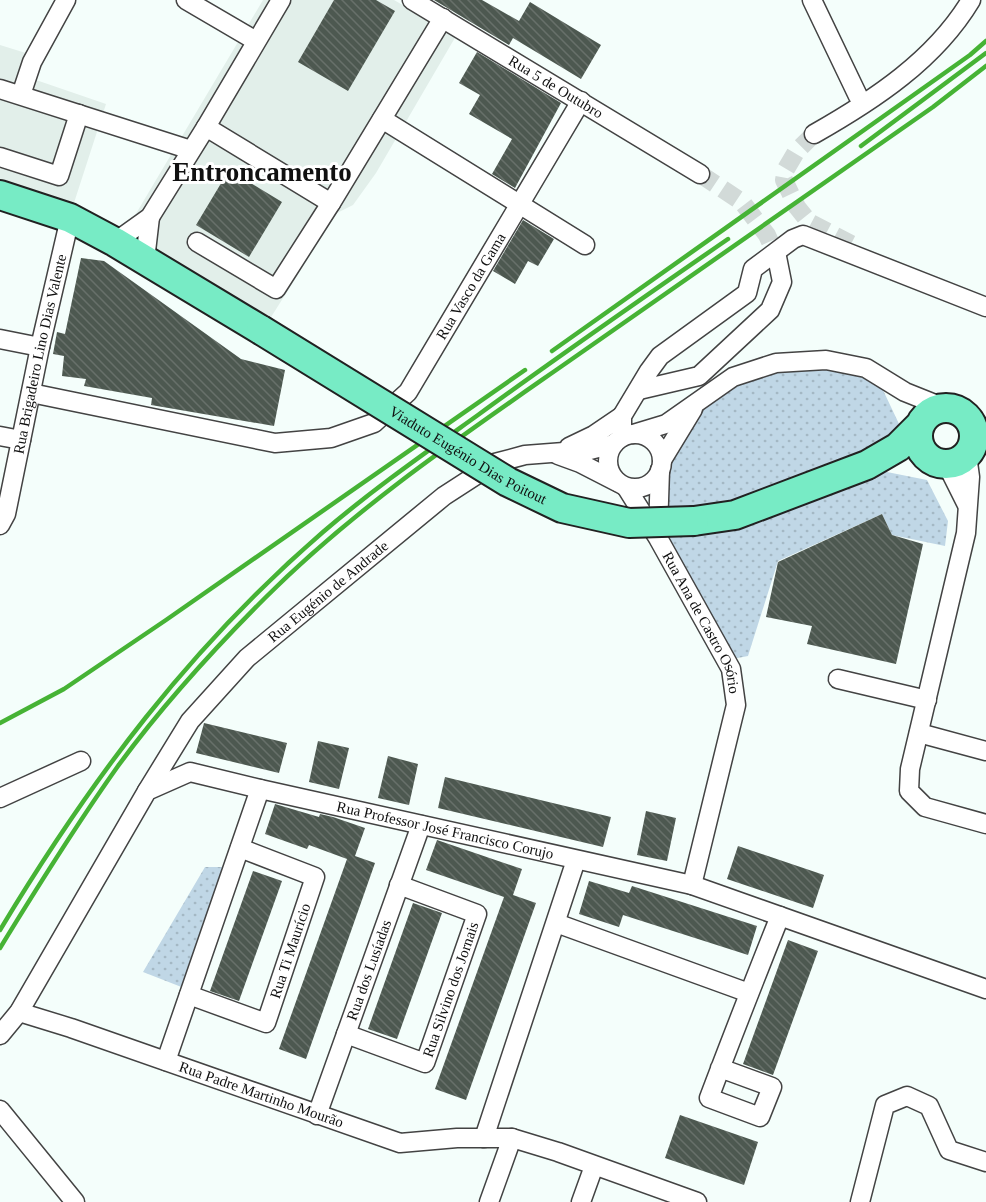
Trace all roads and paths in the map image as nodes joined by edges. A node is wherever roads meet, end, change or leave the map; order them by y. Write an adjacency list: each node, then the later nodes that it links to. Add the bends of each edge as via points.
1 (66, 0): 10 (street, via 32,62)
2 (186, 0): 8 (street)
3 (281, 0): 8 (street)
4 (412, 0): 7 (street, Rua 5 de Outubro)
5 (812, 0): 11 (street)
6 (971, 0): 16 (street, via 944,39 903,75 858,110)
7 (443, 18): 12 (street, Rua 5 de Outubro); 14 (street)
8 (256, 41): 15 (street)
9 (0, 88): 10 (street)
10 (21, 95): 13 (street)
11 (858, 96)
12 (581, 101): 19 (street, Rua 5 de Outubro); 22 (street, Rua Vasco da Gama)
13 (79, 114): 17 (street); 18 (street, via 59,176)
14 (382, 119): 21 (street); 22 (street)
15 (206, 127): 17 (street); 21 (street)
16 (814, 134)
17 (191, 150): 23 (street)
18 (0, 157)
19 (700, 174)
20 (0, 195): 24 (main road, Viaduto Eugénio Dias Poitout)
21 (331, 203): 26 (street, via 276,289)
22 (518, 205): 28 (street); 36 (street, Rua Vasco da Gama, via 408,392 374,423 331,438 275,443)
23 (150, 217): 25 (street); 30 (street)
24 (70, 218): 25 (main road, Viaduto Eugénio Dias Poitout); 34 (street, Rua Brigadeiro Lino Dias Valente)
25 (115, 242): 30 (main road, Viaduto Eugénio Dias Poitout)
26 (197, 242)
27 (851, 244): 31 (street)
28 (585, 245)
29 (777, 257): 35 (street, via 782,282 771,310 699,376)
30 (145, 260): 47 (main road, Viaduto Eugénio Dias Poitout, bridge, via 508,482 562,508 629,523 694,521 735,515)
31 (986, 298)
32 (986, 307): 35 (street, via 803,236 793,239 753,269 747,293 660,356)
33 (0, 339): 34 (street)
34 (40, 347): 36 (street, Rua Brigadeiro Lino Dias Valente)
35 (639, 390): 40 (street)
36 (31, 393): 43 (street, Rua Brigadeiro Lino Dias Valente)
37 (699, 400): 39 (street, Rua Eugénio de Andrade, via 733,377 776,363 826,360 866,368); 42 (street, Rua Eugénio de Andrade, via 666,424); 46 (street)
38 (986, 410): 39 (main road)
39 (936, 415): 44 (main road, via 966,415 975,435); 44 (main road, via 918,437 920,448 927,457); 47 (main road, via 897,447)
40 (622, 416): 42 (street); 45 (street, Rua Eugénio de Andrade)
41 (0, 436): 43 (street)
42 (623, 438): 45 (street, Rua Eugénio de Andrade, via 590,450); 46 (street, via 643,436 652,441 659,449); 48 (street, via 609,453 607,463 610,473)
43 (21, 440): 49 (street, Rua Brigadeiro Lino Dias Valente, via 6,514)
44 (962, 452): 47 (main road); 52 (street, via 970,477 966,533)
45 (554, 454): 48 (street, Rua Eugénio de Andrade); 57 (street, Rua Eugénio de Andrade, via 525,455 495,463 444,496 360,563 247,658 190,722)
46 (661, 465): 48 (street, via 647,486 636,489); 50 (street, Rua Ana de Castro Osório)
47 (867, 465)
48 (621, 484): 50 (street, Rua Ana de Castro Osório)
49 (0, 525)
50 (658, 538): 64 (street, Rua Ana de Castro Osório, via 727,660 736,705)
51 (838, 679): 52 (street)
52 (927, 700): 53 (street)
53 (919, 733): 54 (street); 59 (street, via 909,791 925,807)
54 (986, 751)
55 (81, 761): 58 (street)
56 (260, 789): 57 (street, Rua Professor José Francisco Corujo, via 190,772); 60 (street, Rua Professor José Francisco Corujo); 61 (street)
57 (147, 791): 70 (street)
58 (0, 798)
59 (986, 824)
60 (421, 825): 62 (street, Rua Professor José Francisco Corujo); 63 (street, Rua dos Lusíadas)
61 (240, 848): 69 (street); 69 (street, Rua Ti Maurício, via 315,877 266,1023)
62 (576, 860): 64 (street, Rua Professor José Francisco Corujo); 66 (street)
63 (399, 885): 71 (street, Rua dos Lusíadas); 71 (street, Rua Silvino dos Jornais, via 477,914 425,1063)
64 (692, 885): 65 (street, Rua Professor José Francisco Corujo)
65 (780, 916): 67 (street, Rua Professor José Francisco Corujo); 68 (street)
66 (556, 923): 68 (street); 77 (street)
67 (986, 989)
68 (749, 993): 74 (street)
69 (189, 995): 73 (street)
70 (19, 1012): 72 (street); 73 (street, Rua Padre Martinho Mourão)
71 (346, 1034): 76 (street, Rua dos Lusíadas)
72 (0, 1035)
73 (166, 1061): 76 (street, Rua Padre Martinho Mourão)
74 (720, 1068)
75 (0, 1110): 81 (street)
76 (317, 1115): 77 (street, Rua Padre Martinho Mourão, via 400,1143)
77 (484, 1138): 78 (street, Rua Padre Martinho Mourão)
78 (512, 1138): 80 (street, Rua Padre Martinho Mourão); 82 (street)
79 (986, 1162): 85 (street, via 949,1150 929,1106 907,1096 885,1105)
80 (594, 1166): 83 (street); 84 (street, Rua Padre Martinho Mourão)
81 (75, 1202)
82 (489, 1202)
83 (581, 1202)
84 (697, 1202)
85 (860, 1202)

